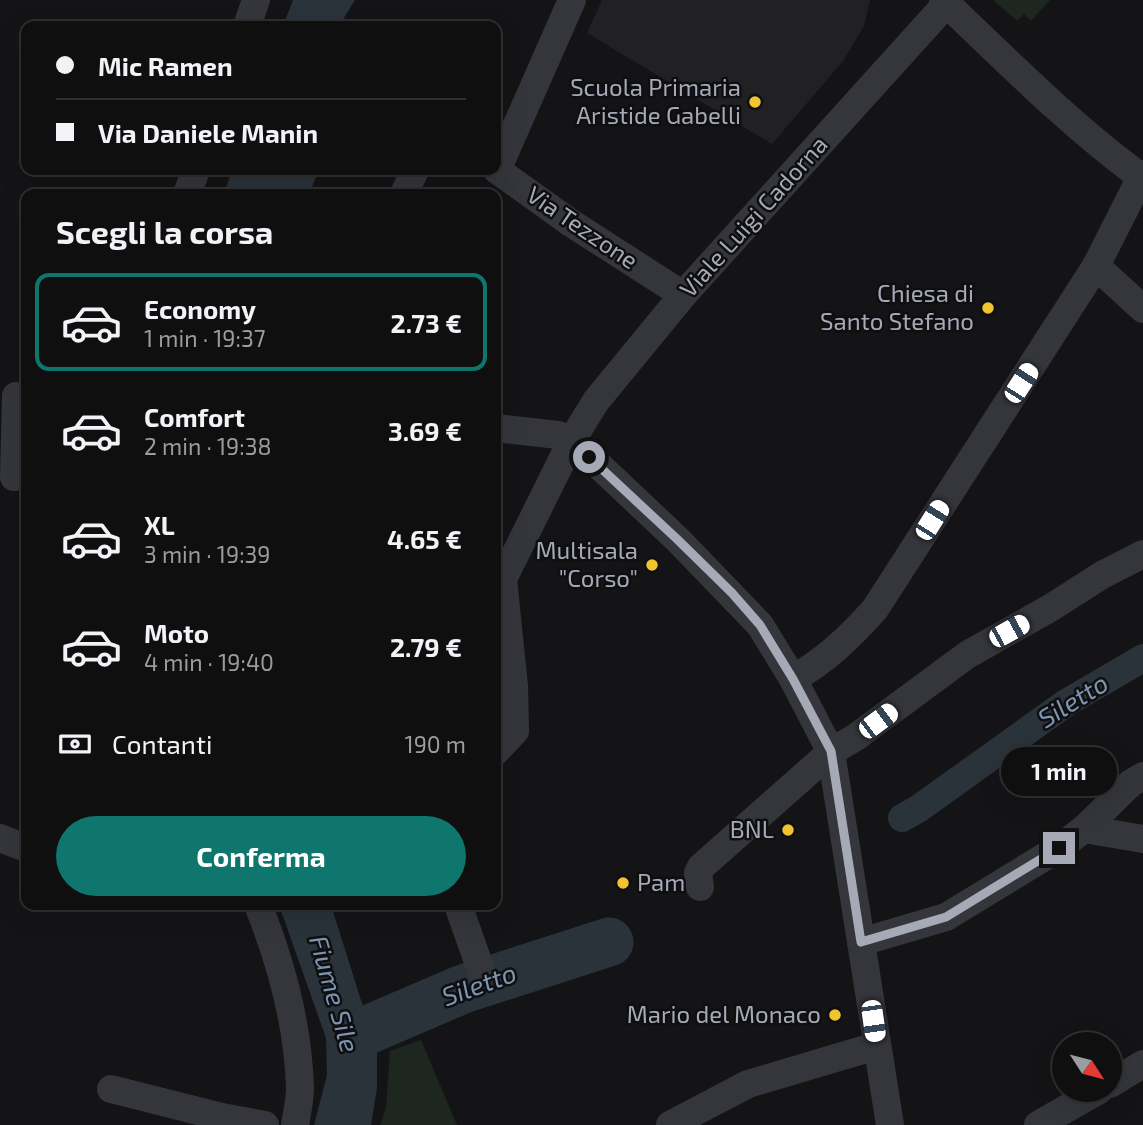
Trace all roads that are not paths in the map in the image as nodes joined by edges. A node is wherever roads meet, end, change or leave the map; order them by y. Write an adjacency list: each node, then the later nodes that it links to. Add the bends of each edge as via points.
1 (256, 0): 4 (street)
2 (572, 0): 5 (street, Via Tezzone)
3 (945, 2): 7 (street, via 1072,121); 9 (street, Viale Luigi Cadorna)
4 (249, 21)
5 (501, 158)
6 (501, 173): 9 (street, Via Tezzone)
7 (1142, 176): 8 (street)
8 (1096, 266): 10 (street); 16 (street, via 875,609 844,643)
9 (683, 295): 13 (street, Viale Luigi Cadorna, via 596,401)
10 (1143, 309)
11 (14, 396): 14 (street)
12 (501, 429): 13 (street)
13 (572, 440): 16 (street, via 732,593 760,625); 17 (street, Viale Luigi Cadorna, via 503,579 515,732)
14 (13, 477)
15 (1143, 554): 18 (street, via 967,655)
16 (793, 679): 18 (street)
17 (501, 746)
18 (831, 751): 24 (street, via 702,867); 27 (street)
19 (1143, 776): 20 (street)
20 (1084, 829): 22 (street); 27 (street, via 946,917)
21 (0, 838): 23 (street)
22 (1143, 839)
23 (21, 846)
24 (700, 887)
25 (260, 910): 35 (street, via 288,998 300,1091)
26 (460, 910): 28 (street)
27 (861, 942): 29 (street)
28 (481, 970)
29 (876, 1046): 36 (street, via 748,1084); 37 (street)
30 (1143, 1064): 31 (street)
31 (1122, 1077)
32 (111, 1089): 34 (street)
33 (1078, 1102): 38 (street)
34 (265, 1125)
35 (295, 1125)
36 (670, 1125)
37 (890, 1125)
38 (1038, 1125)

